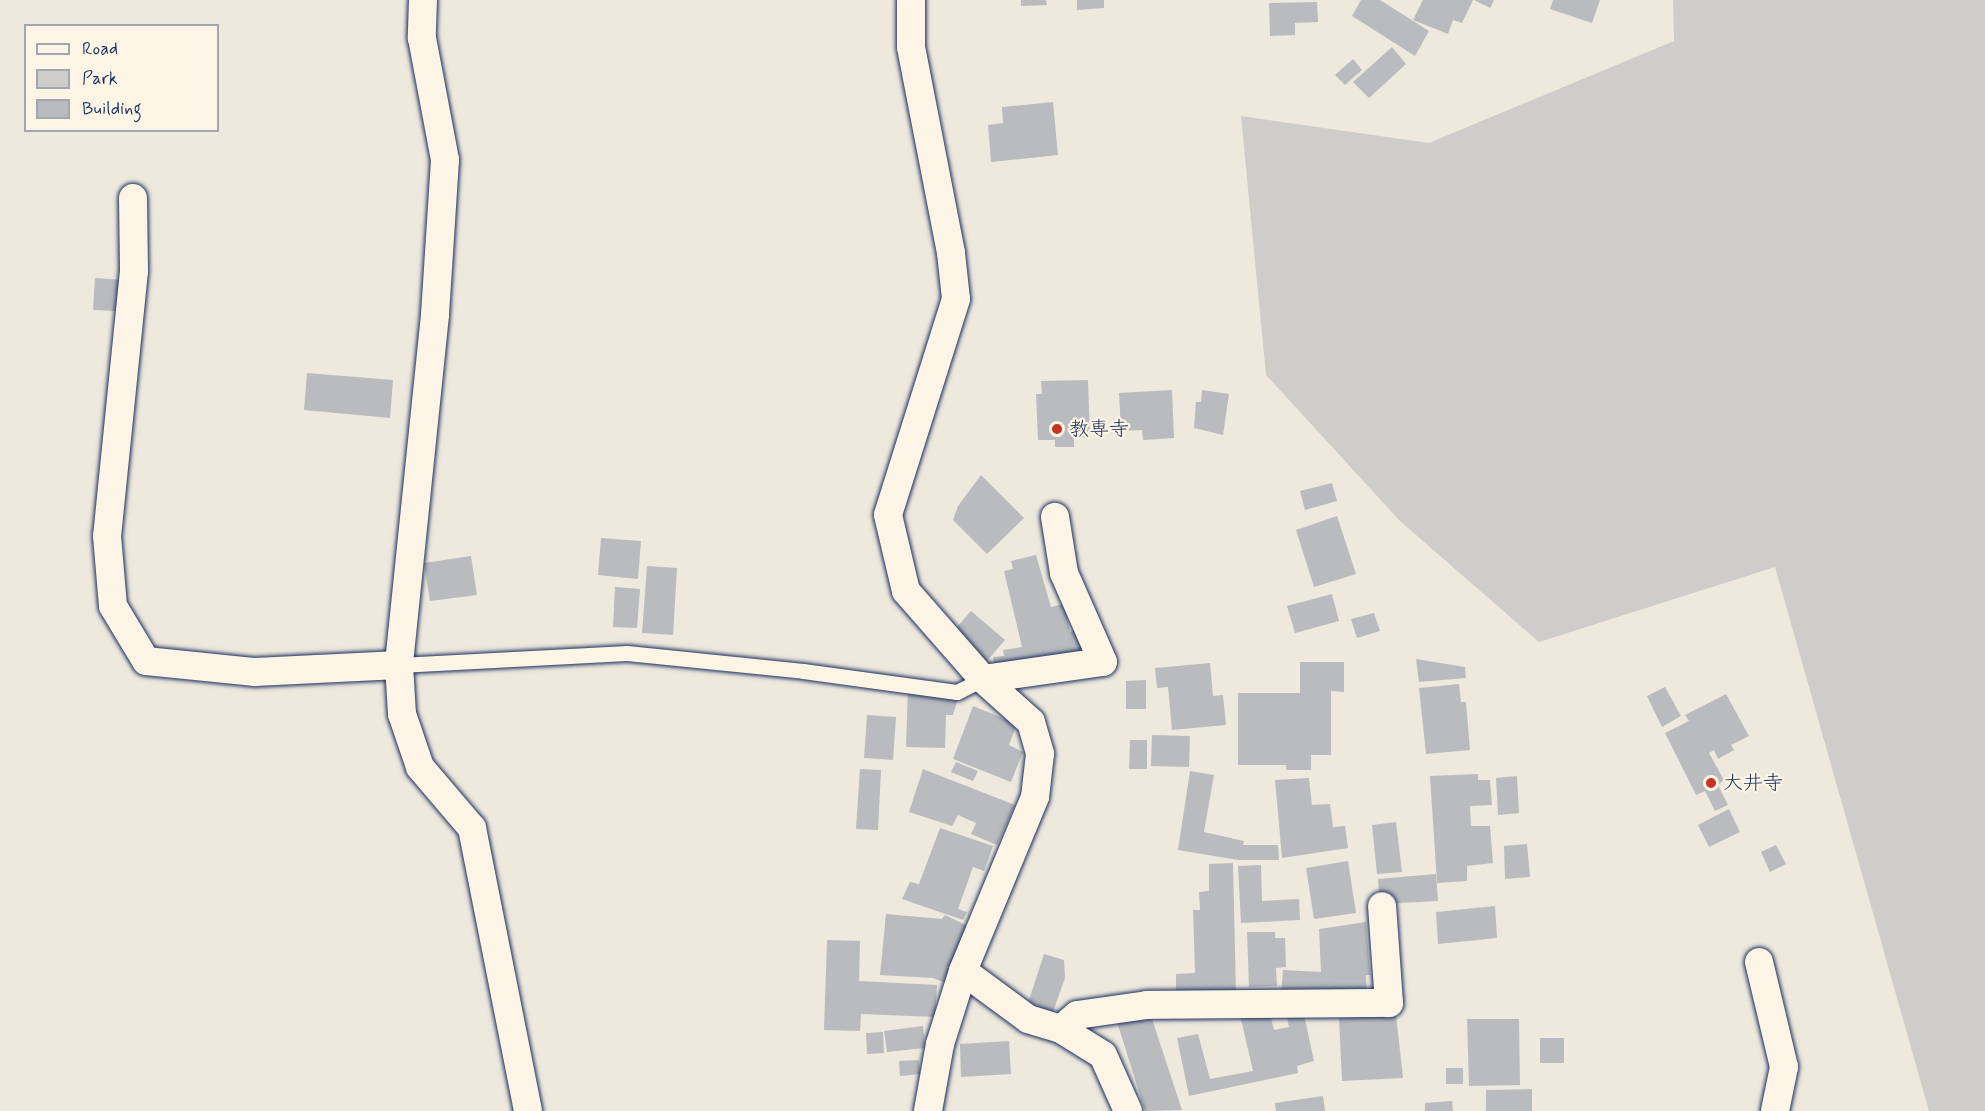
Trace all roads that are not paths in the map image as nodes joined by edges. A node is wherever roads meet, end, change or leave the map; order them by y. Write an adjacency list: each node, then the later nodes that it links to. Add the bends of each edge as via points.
1 (423, 0): 5 (street, via 422,39 445,160 435,315)
2 (911, 0): 6 (street, via 911,47 951,253 956,299 888,515 906,591)
3 (133, 198): 5 (street, via 134,271 108,536 113,606 146,661 255,672)
4 (1055, 517): 6 (street, via 1064,573 1102,662)
5 (399, 665): 6 (lane, via 627,653 803,671 957,693); 11 (street, via 402,714 420,767 472,828)
6 (983, 679): 9 (street, via 1031,723 1040,754 1035,797)
7 (1382, 906): 10 (street, via 1389,1003 1147,1005 1077,1014)
8 (1759, 962): 14 (street, via 1784,1067)
9 (963, 972): 10 (street, via 1028,1019); 12 (street, via 940,1044)
10 (1061, 1029): 13 (street, via 1103,1055)
11 (528, 1111)
12 (926, 1111)
13 (1128, 1111)
14 (1775, 1111)

